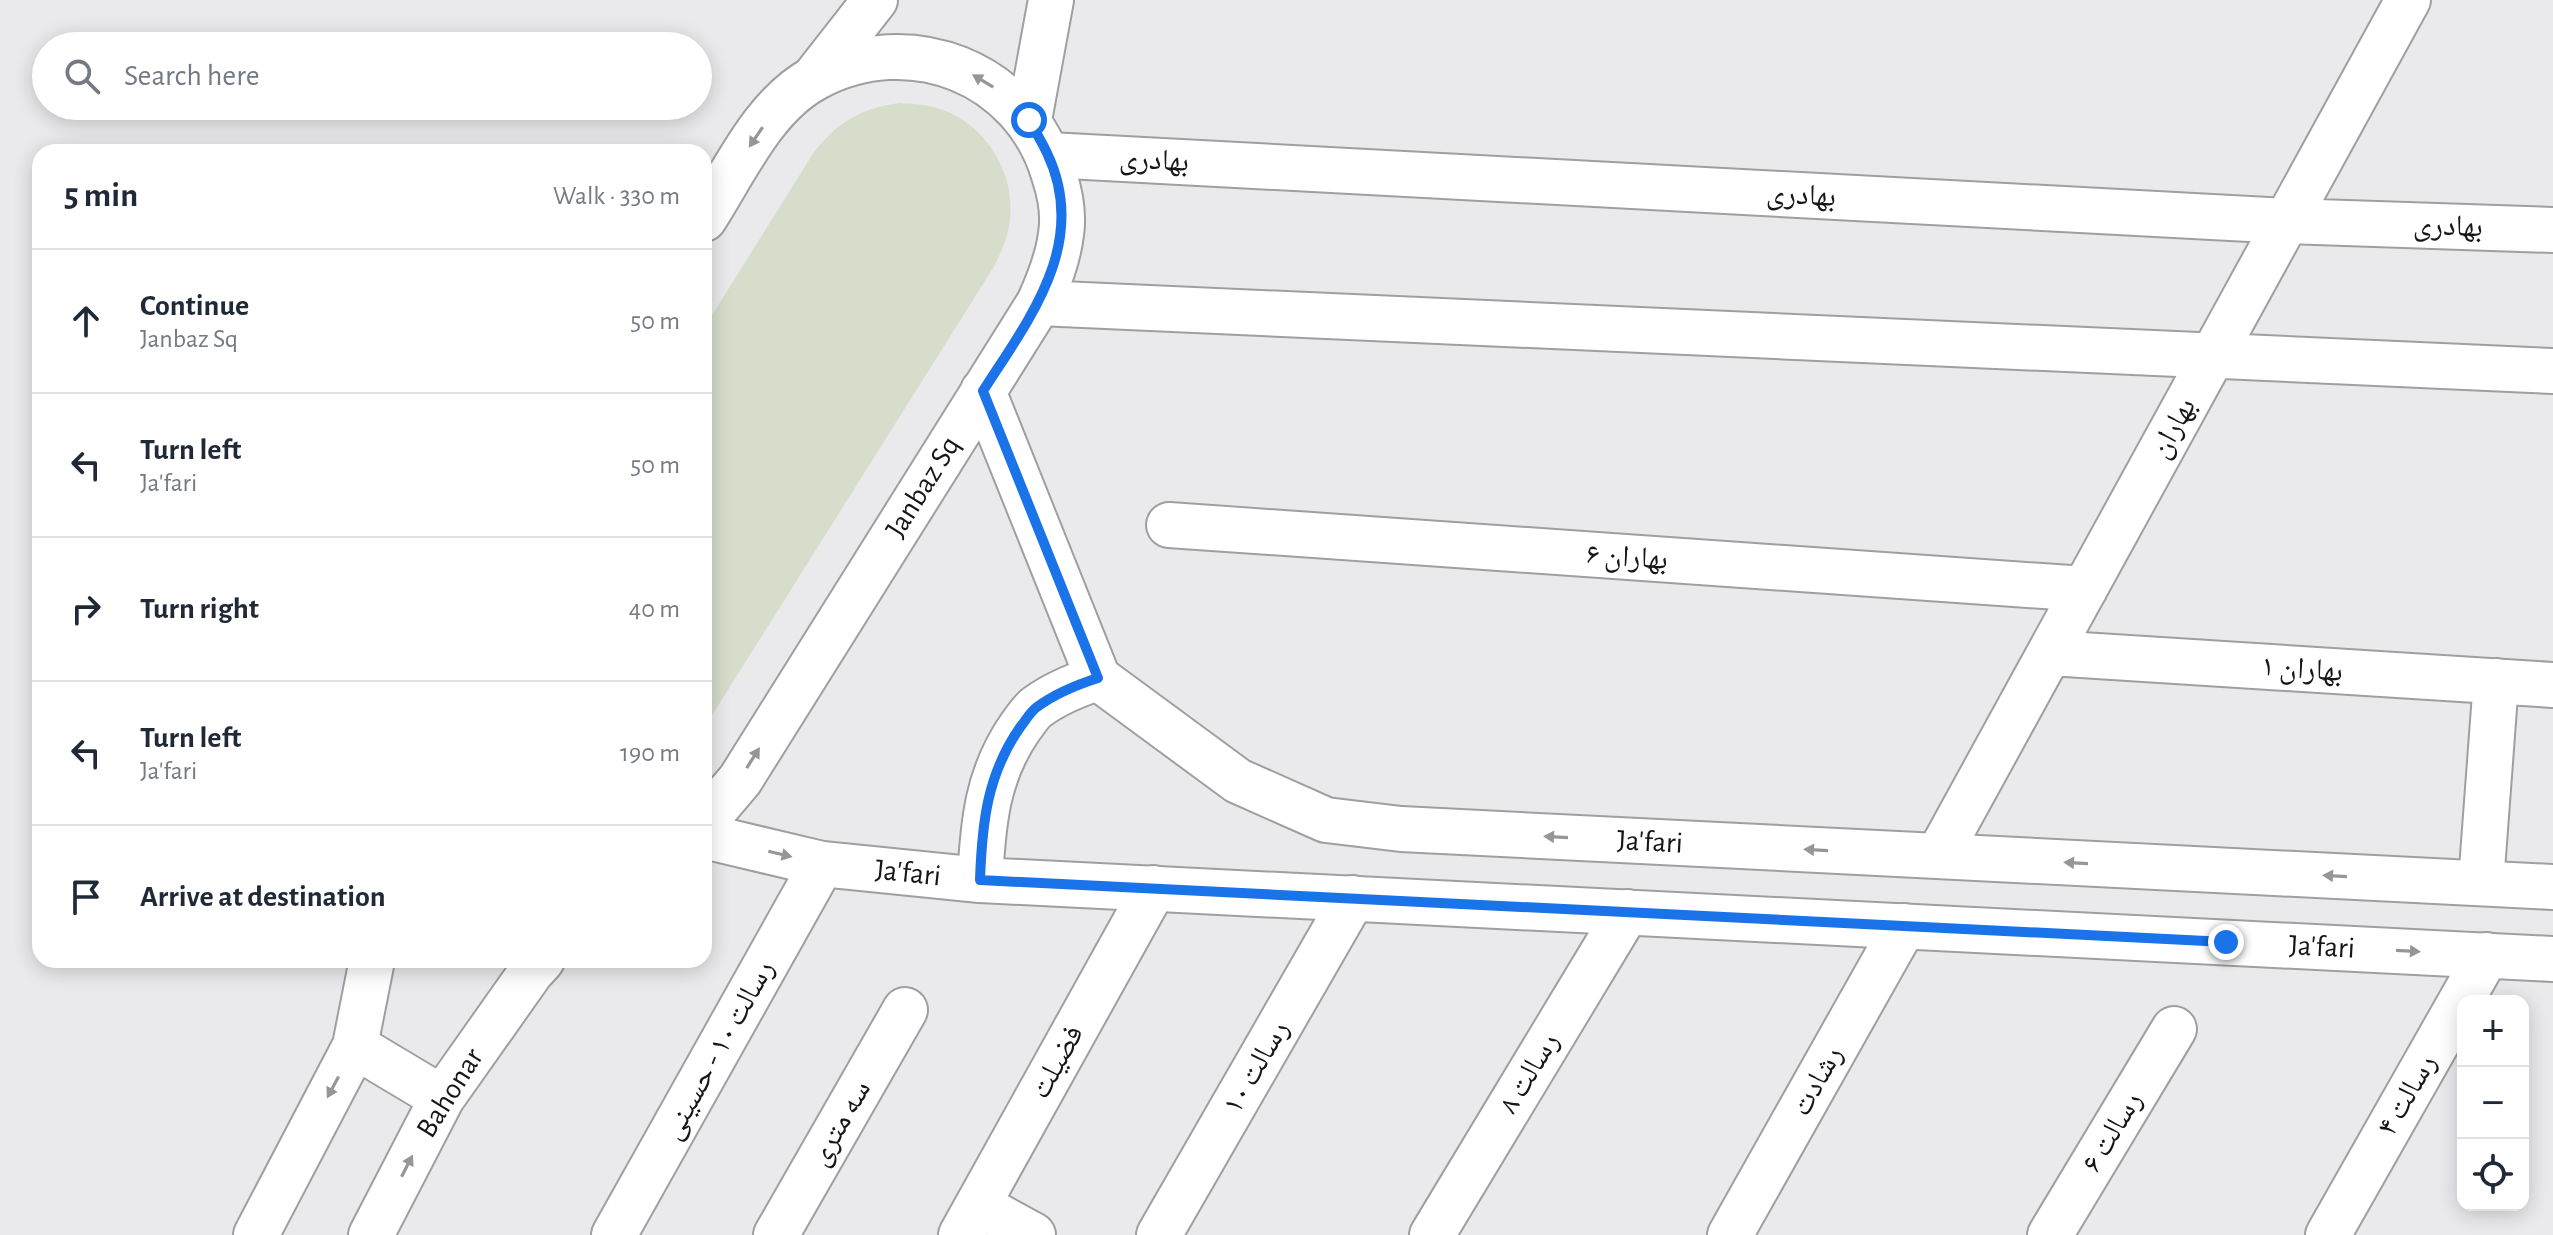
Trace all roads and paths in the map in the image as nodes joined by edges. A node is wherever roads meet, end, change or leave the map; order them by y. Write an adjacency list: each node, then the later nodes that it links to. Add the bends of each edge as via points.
1 (875, 0): 4 (street)
2 (1051, 0): 5 (street)
3 (2408, 0): 7 (street, بهاران)
4 (814, 78): 5 (street, Janbaz Sq, one-way to 4, via 1001,92 967,71 930,59 890,56 851,63); 6 (street, Janbaz Sq, one-way to 6, via 783,102 760,130)
5 (1039, 138): 7 (street, بهادری); 9 (street, Janbaz Sq, via 1060,193 1062,232 1054,271)
6 (712, 206)
7 (2287, 221): 8 (street, بهادری); 10 (street, بهاران)
8 (2553, 230)
9 (1039, 303): 10 (street); 12 (street, Janbaz Sq)
10 (2213, 356): 11 (street); 14 (street, بهاران)
11 (2553, 371)
12 (983, 391): 16 (street); 19 (street, Janbaz Sq, one-way to 12, via 740,780)
13 (1169, 525): 14 (street, بهاران ۶)
14 (2085, 589): 15 (street, بهاران)
15 (2050, 653): 17 (street, بهاران ۱); 21 (street, بهاران)
16 (1098, 678): 21 (street, Ja'fari, one-way to 16, via 1401,829 1326,820 1238,781); 23 (street, via 1067,688 1034,709 1011,740 990,788)
17 (2496, 681): 18 (street, بهاران ۱); 24 (street)
18 (2553, 685)
19 (712, 811)
20 (712, 838): 22 (street, Ja'fari, one-way to 22)
21 (1938, 856): 24 (street, Ja'fari, one-way to 21)
22 (822, 864): 23 (street, Ja'fari); 41 (street, رسالت ۱۰ - حسینی)
23 (980, 880): 26 (street, Ja'fari)
24 (2481, 883): 25 (street, Ja'fari)
25 (2553, 887)
26 (1154, 888): 27 (street, Ja'fari); 38 (street, فضیلت)
27 (1353, 898): 28 (street, Ja'fari); 44 (street, رسالت ۱۰)
28 (1627, 912): 29 (street, Ja'fari); 45 (street, رسالت ۸)
29 (1904, 926): 30 (street, Ja'fari, one-way to 30); 46 (street, رشادت)
30 (2487, 955): 31 (street, Ja'fari); 48 (street, رسالت ۴)
31 (2553, 959)
32 (370, 968): 36 (street)
33 (535, 968): 37 (street, Bahonar)
34 (905, 1010): 42 (street, سه متری)
35 (2174, 1029): 47 (street, رسالت ۶)
36 (355, 1046): 37 (street); 39 (street, one-way to 39)
37 (442, 1098): 40 (street, Bahonar, one-way to 37)
38 (969, 1220): 43 (street)
39 (256, 1235)
40 (371, 1235)
41 (614, 1235)
42 (776, 1235)
43 (1033, 1235)
44 (1159, 1235)
45 (1432, 1235)
46 (1730, 1235)
47 (2050, 1235)
48 (2328, 1235)

